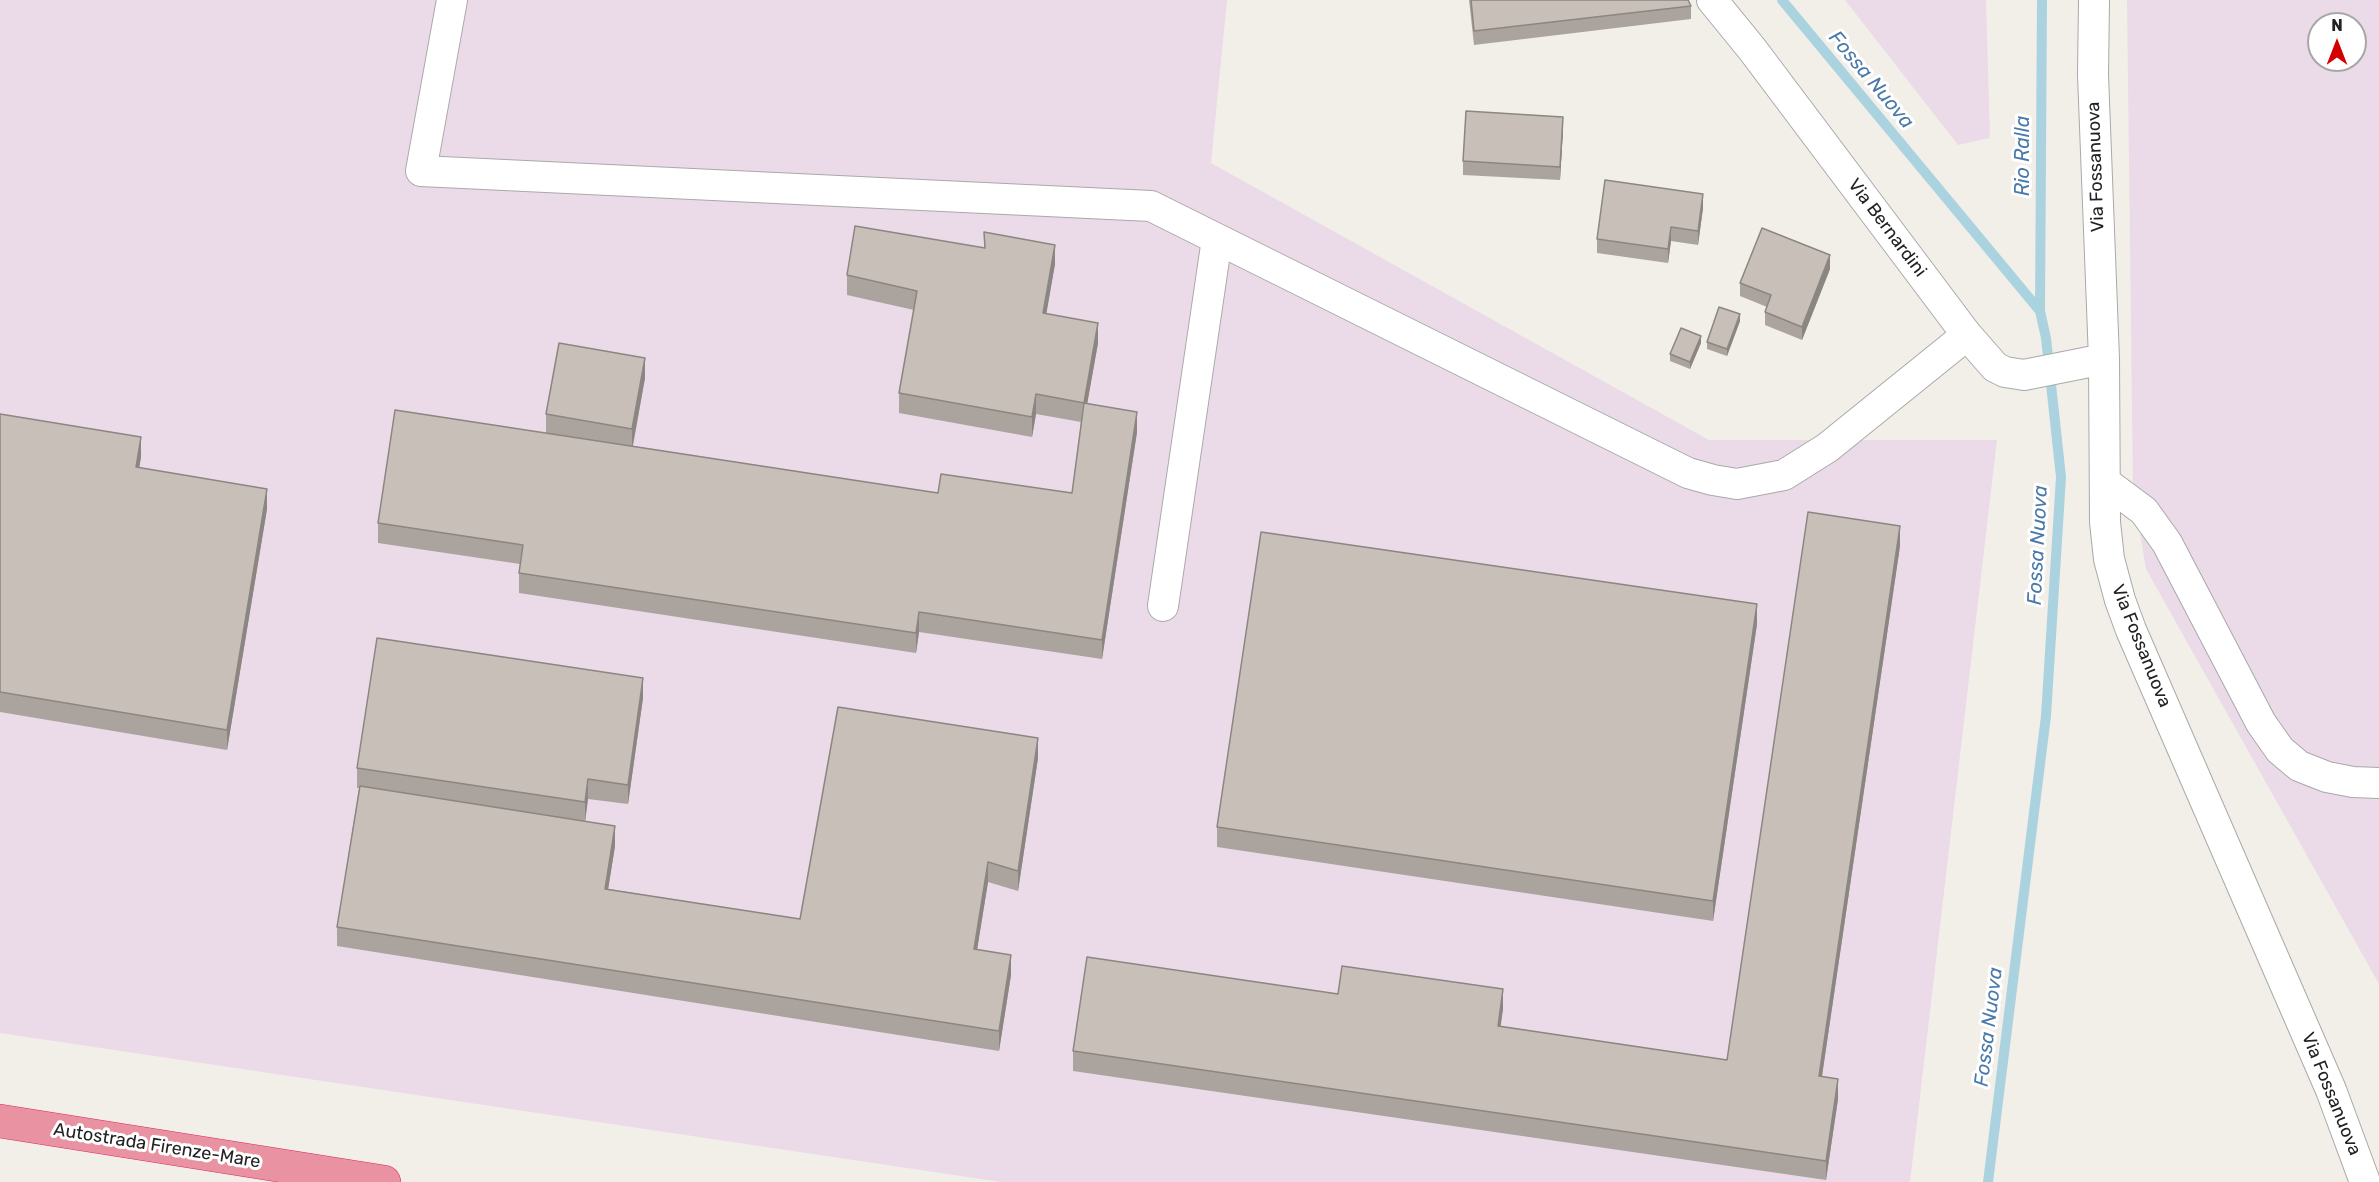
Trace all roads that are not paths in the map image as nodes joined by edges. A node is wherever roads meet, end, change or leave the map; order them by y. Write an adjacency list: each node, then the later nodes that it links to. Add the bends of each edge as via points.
1 (452, 0): 4 (street, via 421,171 1151,206)
2 (1712, 0): 5 (street, Via Bernardini)
3 (2094, 0): 6 (street, Via Fossanuova, via 2093,75)
4 (1217, 239): 5 (street, via 1688,473 1737,484 1784,475 1807,462); 8 (street)
5 (1967, 335): 6 (street, Via Bernardini, via 1995,368 2016,375)
6 (2104, 359): 7 (street, Via Fossanuova)
7 (2105, 482): 9 (street, via 2144,511 2167,543 2261,723 2280,750 2299,766 2327,777); 12 (street, Via Fossanuova, via 2109,559 2120,600 2326,1079)
8 (1163, 606)
9 (2379, 783)
10 (0, 1121): 11 (highway, Autostrada Firenze-Mare)
11 (384, 1182)
12 (2365, 1182)

